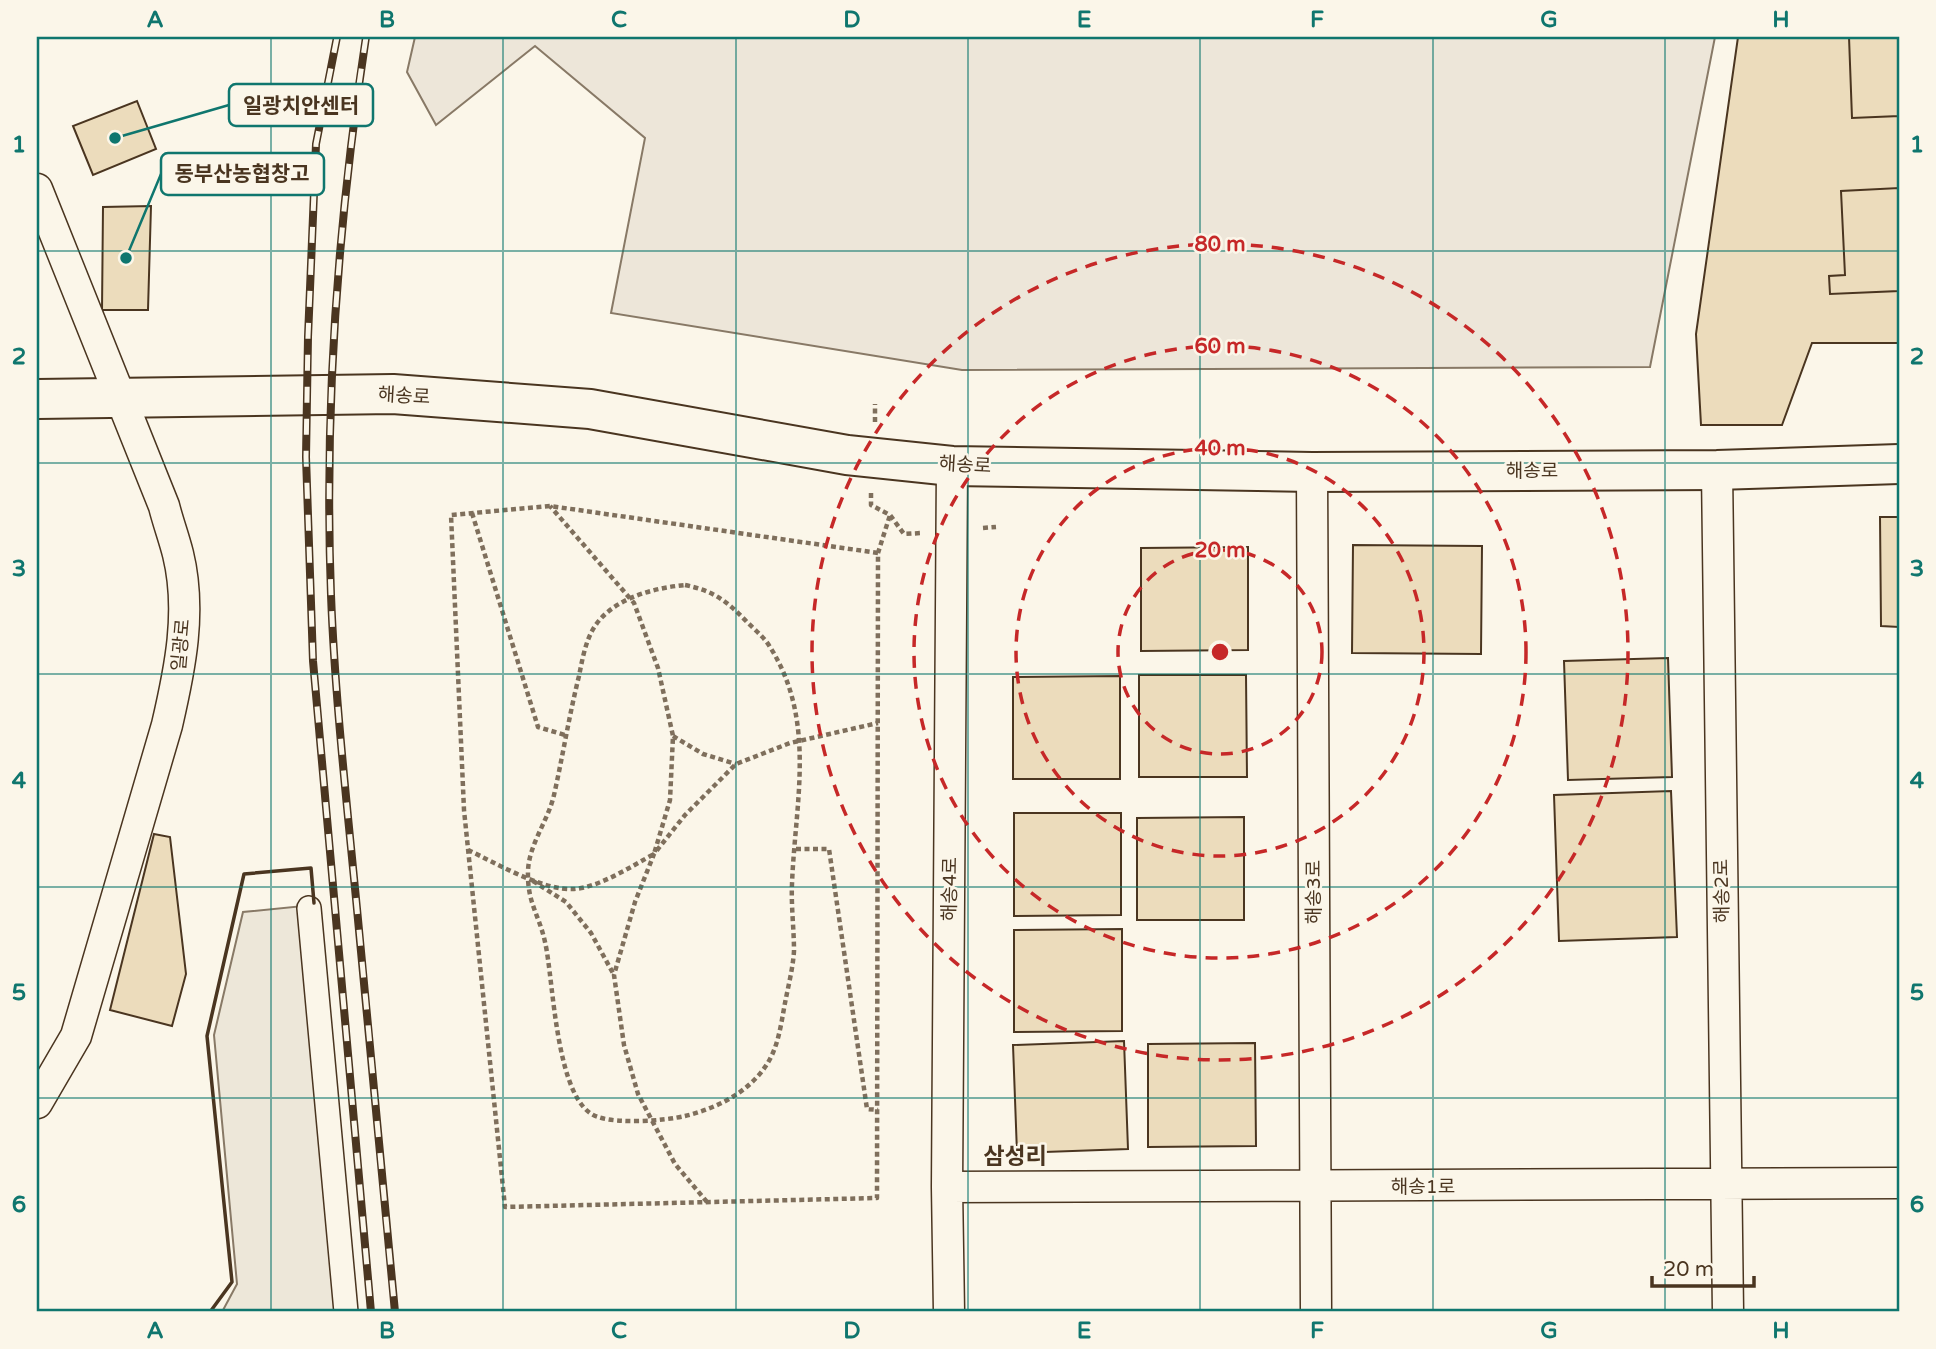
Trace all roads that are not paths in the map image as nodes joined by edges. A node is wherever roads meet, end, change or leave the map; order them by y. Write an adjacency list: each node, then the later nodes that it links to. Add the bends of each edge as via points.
1 (37, 189): 2 (street, 일광로)
2 (121, 398): 3 (street, 해송로); 5 (street, 해송로, via 393,394 590,409 847,455); 9 (street, 일광로, via 164,506 178,555 184,634 167,726 76,1036)
3 (37, 399)
4 (1899, 464): 6 (street, 해송로)
5 (952, 466): 7 (street, 해송로); 12 (street, 해송4로)
6 (1717, 470): 7 (street, 해송로); 11 (street, 해송2로)
7 (1312, 472): 13 (street, 해송3로)
8 (309, 908): 14 (street)
9 (37, 1103)
10 (1899, 1183): 11 (street, 해송1로)
11 (1726, 1185): 13 (street, 해송1로); 17 (street, 해송2로)
12 (947, 1187): 13 (street, 해송1로); 15 (street, 해송4로)
13 (1315, 1187): 16 (street, 해송3로)
14 (346, 1312)
15 (949, 1312)
16 (1316, 1312)
17 (1728, 1312)

